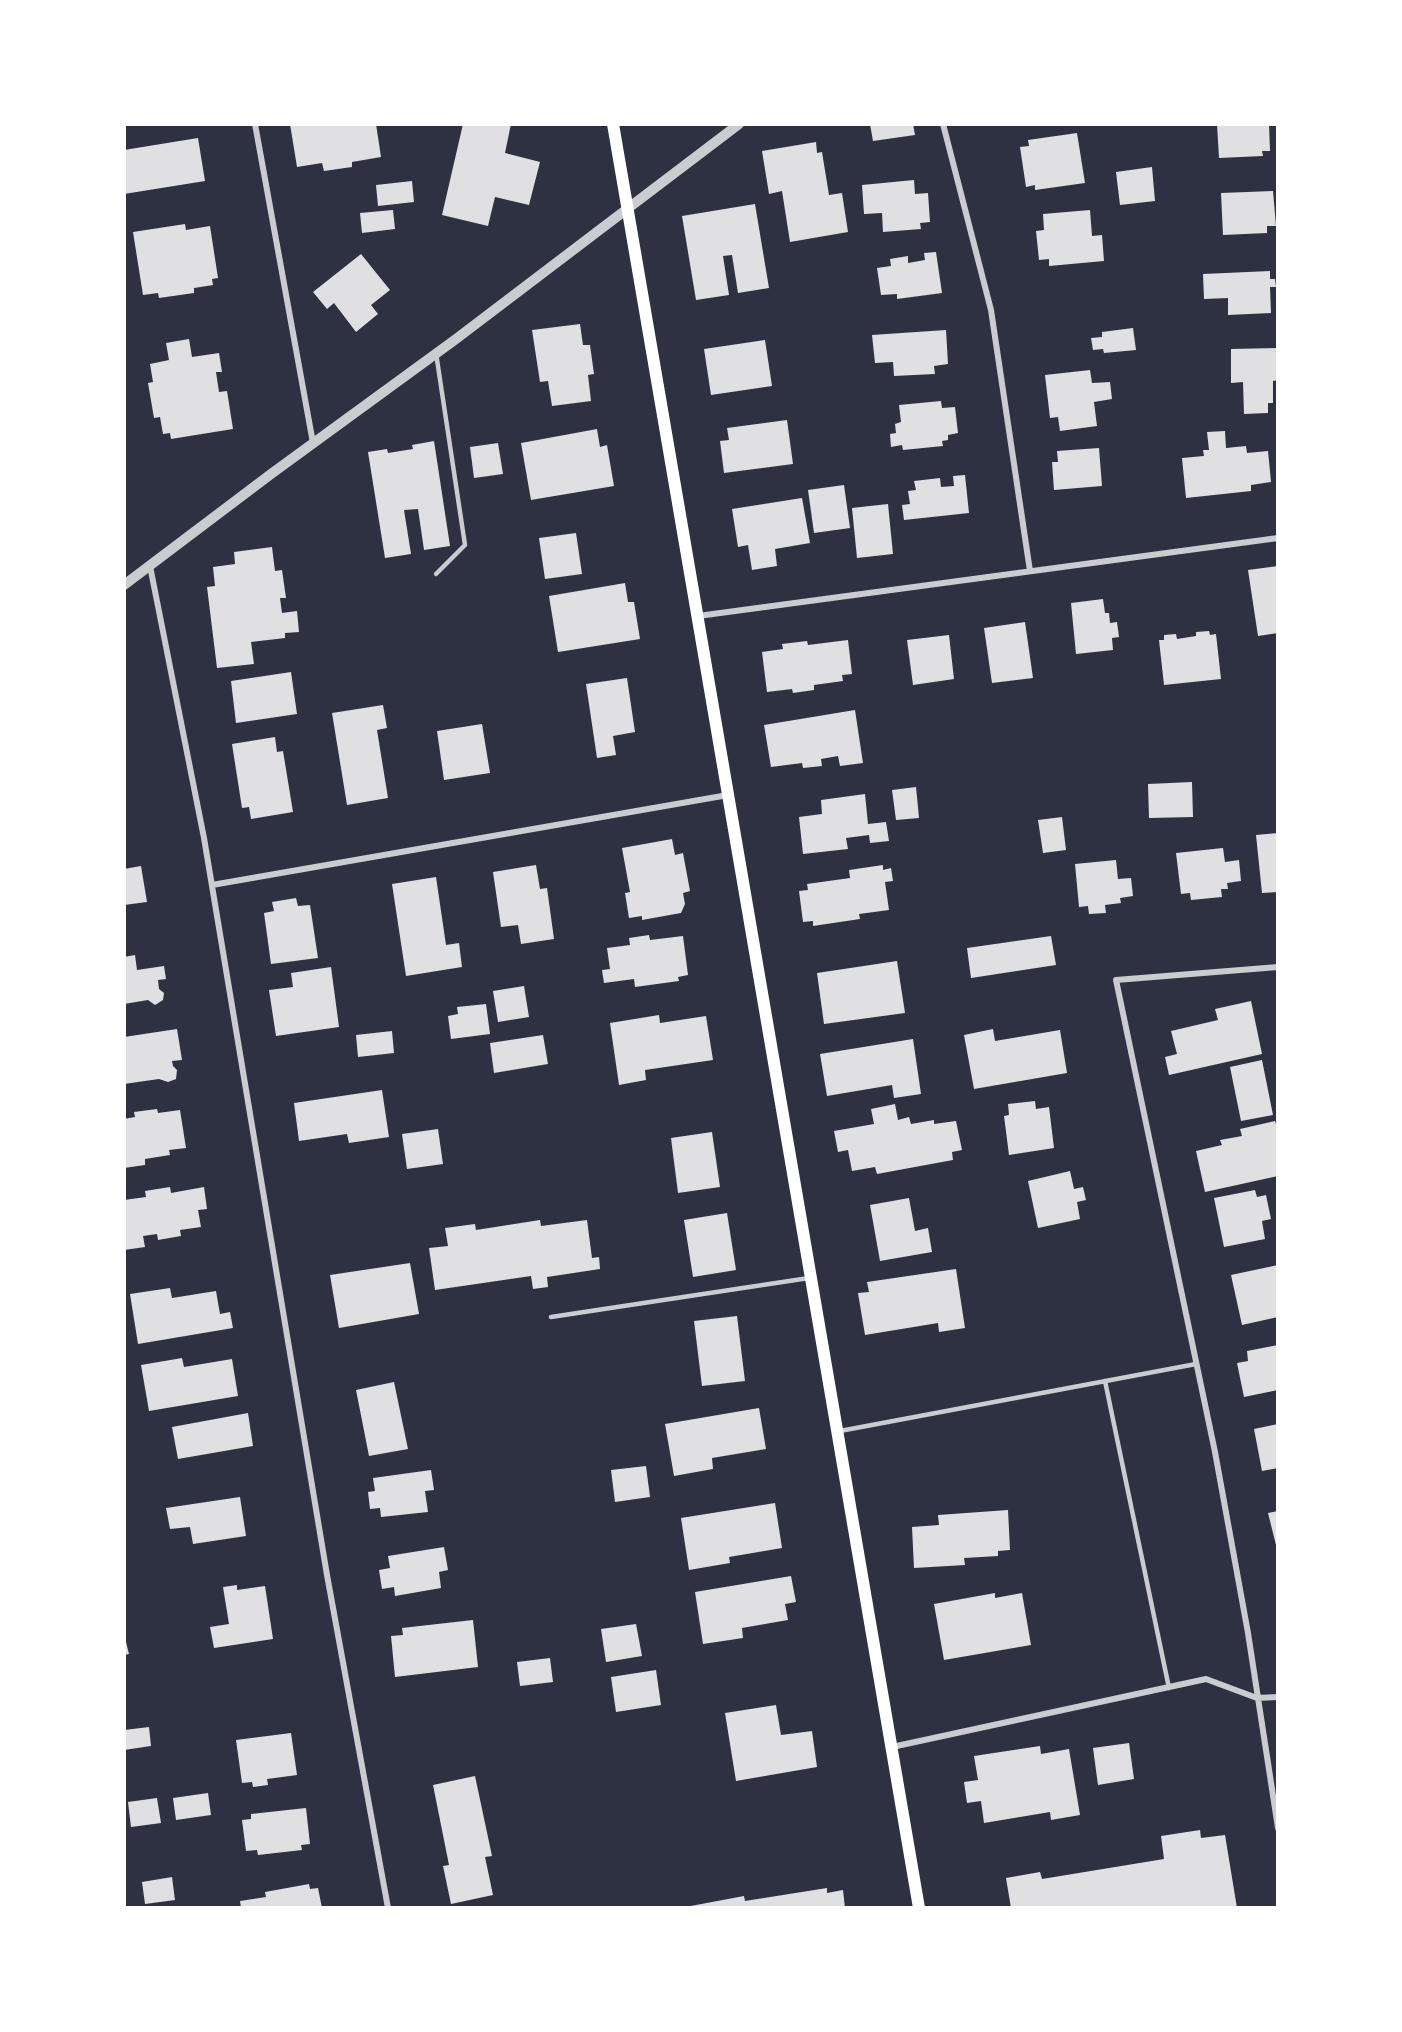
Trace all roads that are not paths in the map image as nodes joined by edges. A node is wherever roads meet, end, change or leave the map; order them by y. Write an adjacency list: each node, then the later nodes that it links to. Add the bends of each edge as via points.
1 (255, 124): 7 (street)
2 (613, 124): 5 (main road)
3 (739, 124): 5 (street)
4 (943, 124): 10 (street, via 991,310)
5 (627, 207): 6 (street); 13 (main road)
6 (436, 354): 7 (street); 11 (lane, via 465,545)
7 (313, 443): 9 (street)
8 (1278, 538): 10 (street)
9 (150, 566): 12 (street); 15 (street)
10 (1030, 571): 13 (street)
11 (436, 574)
12 (124, 585)
13 (697, 616): 14 (main road)
14 (728, 795): 15 (street); 17 (main road)
15 (212, 885): 27 (street, via 327,1575)
16 (1278, 967): 19 (street, via 1116,980)
17 (810, 1278): 18 (lane); 21 (main road)
18 (551, 1317)
19 (1196, 1364): 20 (lane); 23 (street, via 1220,1475)
20 (1105, 1381): 21 (lane); 22 (lane)
21 (837, 1432): 25 (main road)
22 (1169, 1688): 23 (street, via 1206,1679); 25 (street)
23 (1257, 1698): 24 (street); 26 (street)
24 (1278, 1698)
25 (891, 1747): 28 (main road)
26 (1278, 1828)
27 (388, 1908)
28 (919, 1908)

